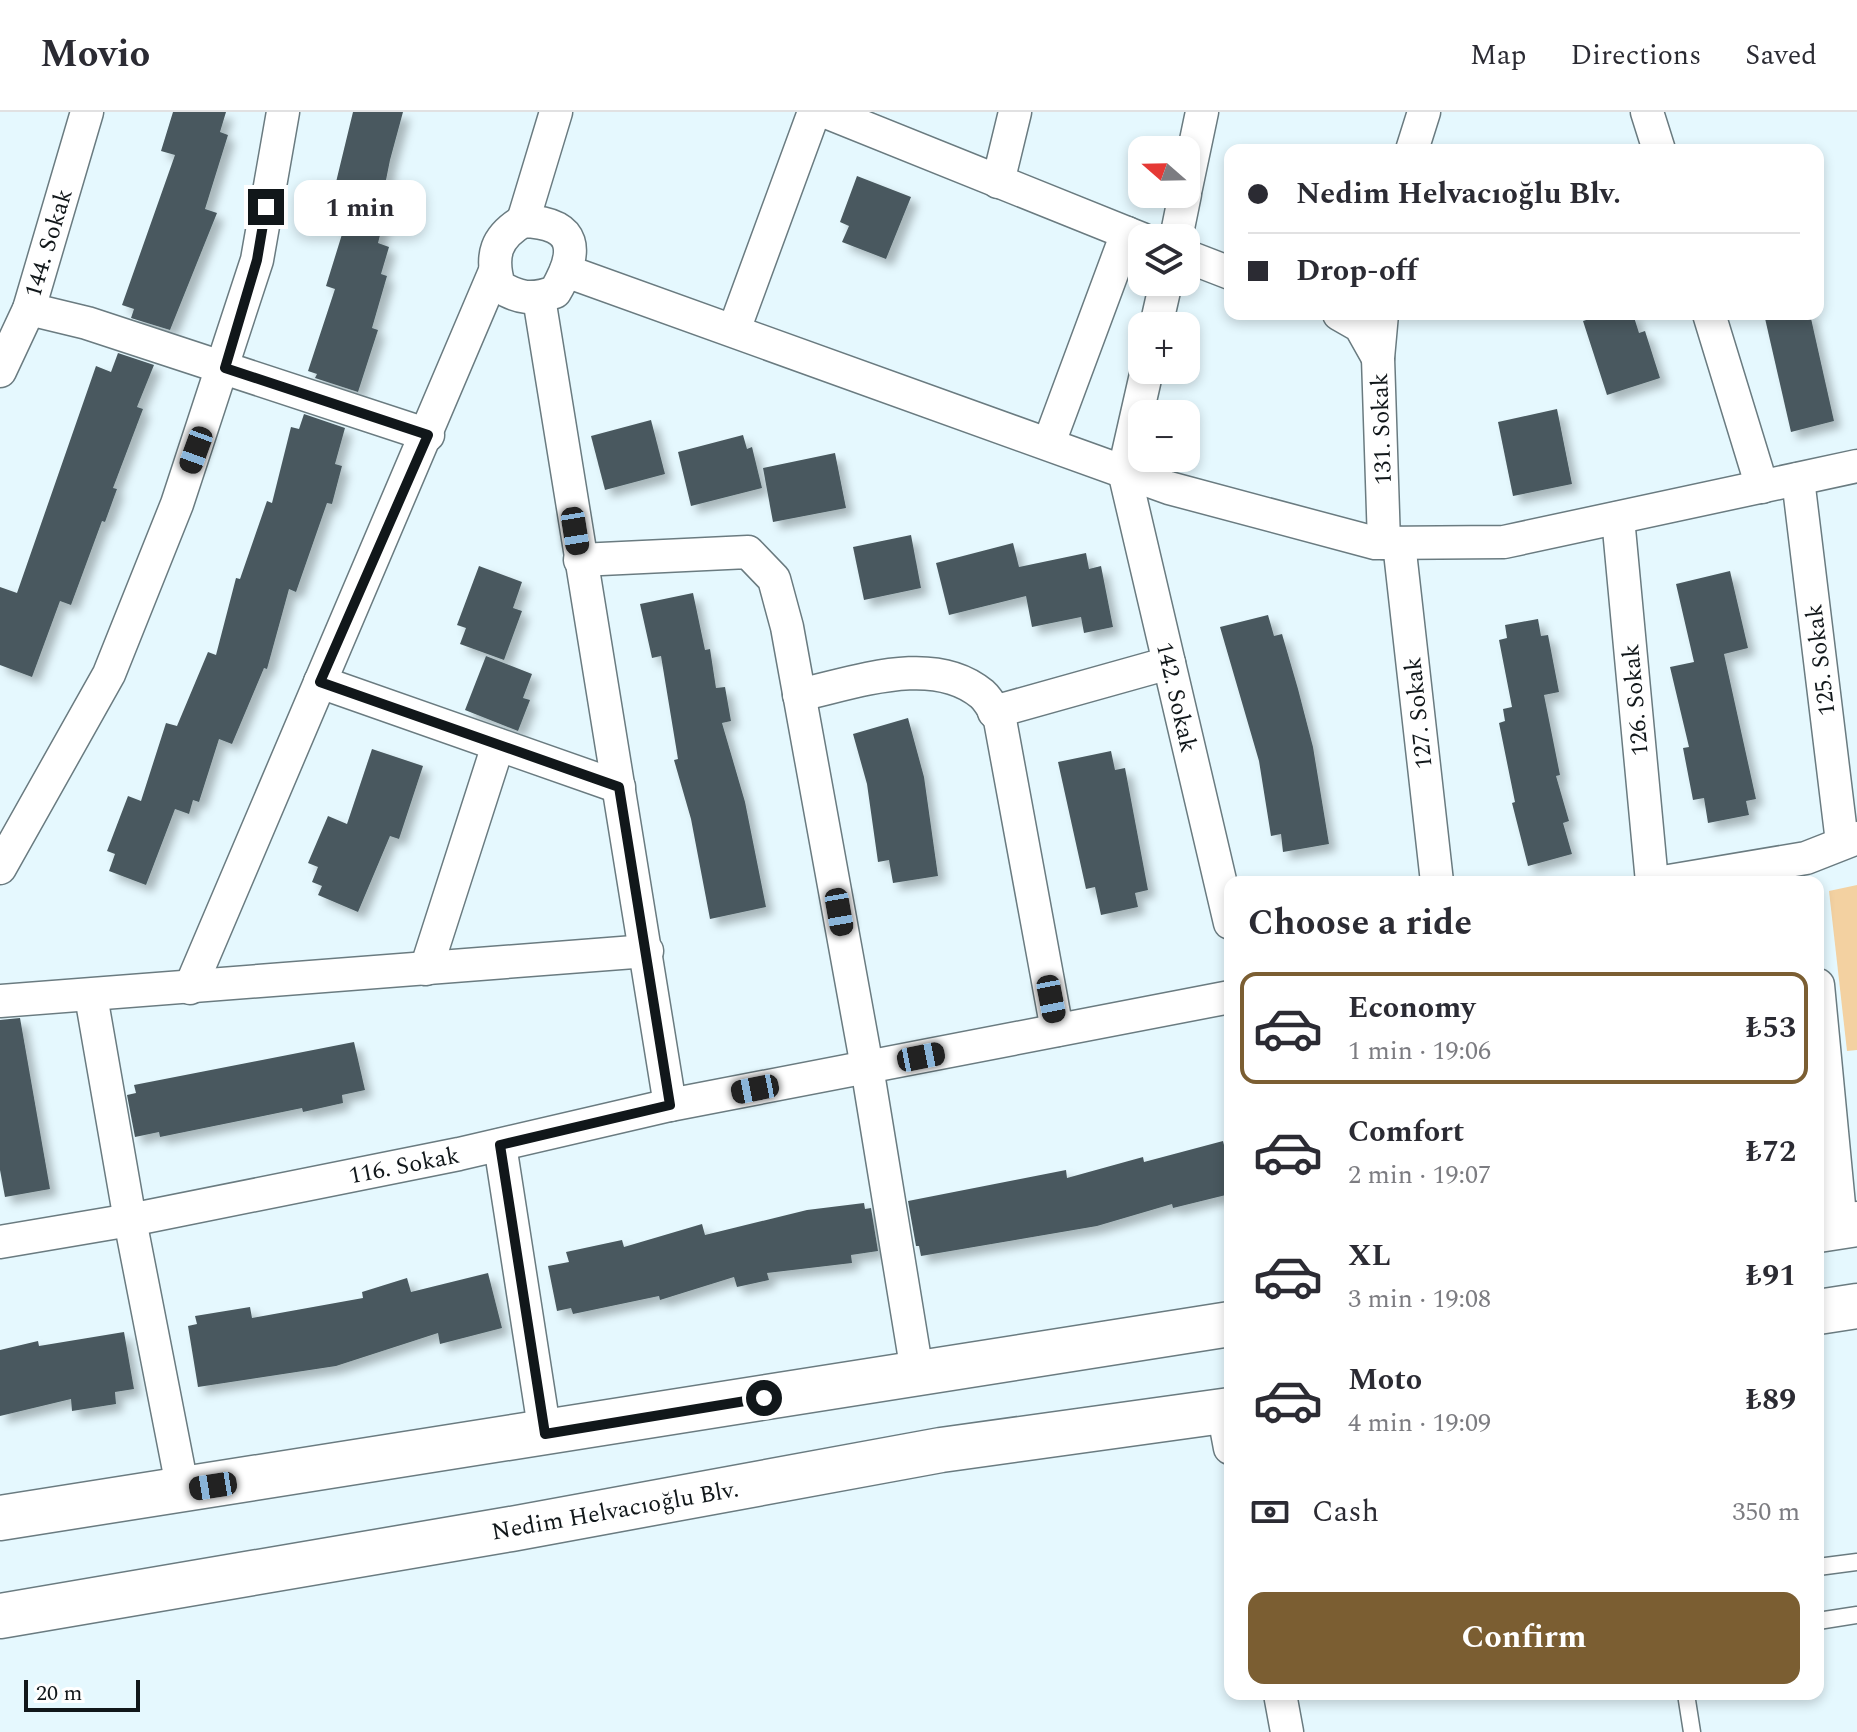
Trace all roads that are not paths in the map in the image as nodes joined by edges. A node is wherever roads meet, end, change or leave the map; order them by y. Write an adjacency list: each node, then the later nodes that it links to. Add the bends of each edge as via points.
1 (87, 112): 22 (street, 144. Sokak)
2 (283, 112): 28 (street, via 257,260)
3 (556, 112): 14 (street)
4 (814, 112): 26 (street)
5 (826, 112): 13 (street)
6 (1015, 112): 13 (street)
7 (1202, 112): 10 (street)
8 (1424, 112): 11 (street)
9 (1647, 112): 12 (street)
10 (1197, 136)
11 (1414, 144)
12 (1657, 144)
13 (998, 182): 15 (street)
14 (523, 221): 18 (street, via 505,232 494,251); 19 (street, via 543,221 560,229 572,260)
15 (1128, 234)
16 (1128, 251): 32 (street)
17 (1200, 261): 20 (street)
18 (495, 271): 21 (street, via 499,286 511,294); 31 (street)
19 (566, 271): 21 (street, via 555,292); 26 (street)
20 (1224, 271)
21 (539, 298): 39 (street)
22 (29, 309): 28 (street); 29 (street, 144. Sokak)
23 (1350, 320): 27 (street, via 1360,326)
24 (1381, 320): 27 (street, 131. Sokak)
25 (1711, 320): 36 (street)
26 (734, 330): 32 (street)
27 (1378, 358): 38 (street, 131. Sokak)
28 (225, 368): 31 (street); 47 (street, via 109,674)
29 (0, 371)
30 (1144, 384): 34 (street)
31 (428, 435): 41 (street)
32 (1049, 443): 34 (street)
33 (1857, 466): 35 (street)
34 (1124, 471): 38 (street, via 1169,488); 40 (street, 142. Sokak)
35 (1798, 479): 36 (street); 46 (street, 125. Sokak)
36 (1762, 487): 37 (street)
37 (1618, 518): 38 (street, via 1504,542); 50 (street, 126. Sokak)
38 (1392, 543): 49 (street, 127. Sokak)
39 (580, 560): 42 (street, via 748,552 774,579); 45 (street)
40 (1169, 663): 43 (street); 52 (street, 142. Sokak)
41 (320, 682): 44 (street); 55 (street)
42 (799, 695): 43 (street, via 896,674 944,675 983,694); 61 (street)
43 (994, 712): 59 (street, via 1000,720)
44 (498, 745): 45 (street); 54 (street)
45 (619, 787): 53 (street)
46 (1850, 840): 48 (street)
47 (0, 868)
48 (1807, 870): 51 (street)
49 (1436, 876)
50 (1651, 876)
51 (1735, 876)
52 (1224, 897)
53 (647, 951): 54 (street); 62 (street)
54 (426, 969): 55 (street)
55 (190, 988): 56 (street)
56 (91, 996): 58 (street); 64 (street)
57 (1224, 998): 59 (street, 116. Sokak)
58 (0, 1001)
59 (1057, 1030): 61 (street, 116. Sokak)
60 (1824, 1054): 65 (street)
61 (867, 1067): 62 (street, 116. Sokak); 70 (street)
62 (670, 1105): 63 (street, 116. Sokak)
63 (500, 1145): 64 (street, 116. Sokak); 72 (street)
64 (130, 1220): 66 (street, 116. Sokak); 73 (street)
65 (1839, 1227)
66 (0, 1242)
67 (1857, 1306): 68 (main road)
68 (1824, 1311)
69 (1224, 1325): 70 (main road)
70 (917, 1372): 72 (main road)
71 (1224, 1423): 78 (main road, Nedim Helvacıoğlu Blv., via 941,1450)
72 (545, 1434): 73 (main road)
73 (183, 1491): 74 (main road)
74 (0, 1518)
75 (1857, 1562): 76 (lane)
76 (1824, 1566)
77 (1857, 1615): 79 (lane)
78 (0, 1616)
79 (1824, 1620)
80 (1281, 1700): 82 (street)
81 (1687, 1700): 83 (lane)
82 (1287, 1732)
83 (1692, 1732)

